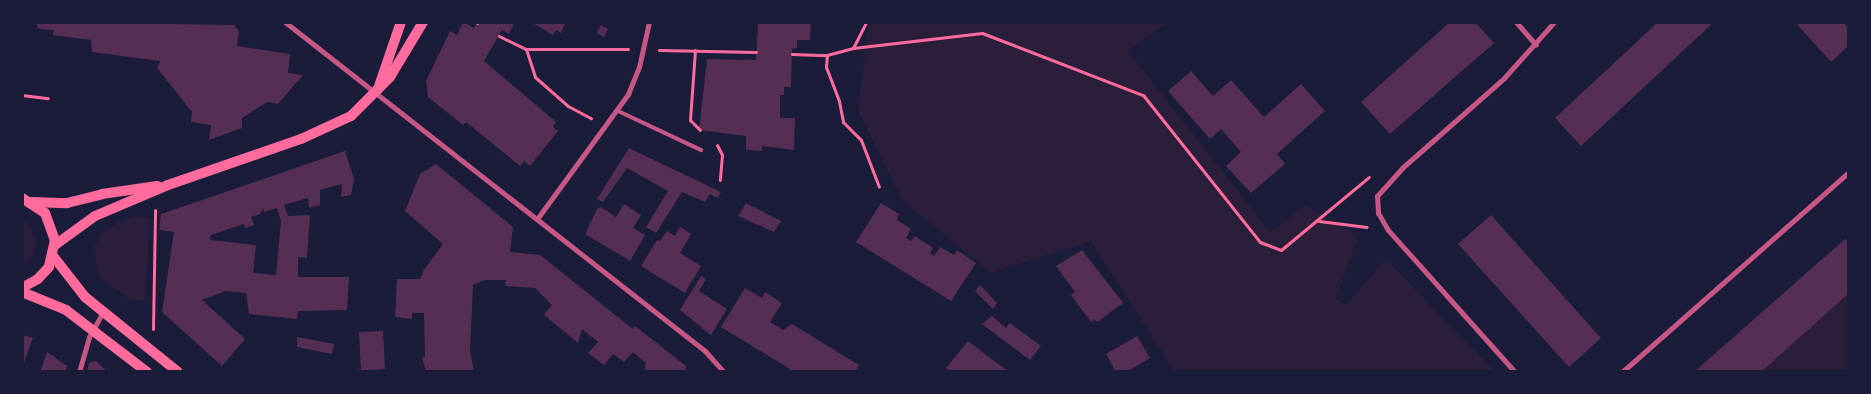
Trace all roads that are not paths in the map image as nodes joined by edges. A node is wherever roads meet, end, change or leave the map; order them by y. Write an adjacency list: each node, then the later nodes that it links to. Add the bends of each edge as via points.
1 (285, 22): 8 (street)
2 (401, 22): 8 (main road)
3 (423, 22): 8 (main road, via 401,62)
4 (649, 22): 9 (street, via 634,82)
5 (1516, 22): 7 (street)
6 (1554, 22): 7 (street)
7 (1536, 45): 25 (street, via 1504,78 1381,188 1376,205 1388,230)
8 (378, 93): 12 (main road, via 350,116 321,131); 15 (street)
9 (618, 111): 10 (lane); 15 (street)
10 (700, 150)
11 (1848, 173): 26 (street)
12 (168, 184): 14 (main road, via 67,203); 16 (main road, via 86,221)
13 (22, 198): 14 (main road)
14 (32, 202): 16 (main road, via 52,223)
15 (538, 219): 24 (street, via 705,351)
16 (55, 245): 17 (main road)
17 (53, 256): 18 (main road, via 43,276); 19 (main road, via 78,290)
18 (22, 290): 20 (main road, via 56,304)
19 (103, 312): 20 (street); 23 (main road)
20 (92, 329): 21 (street); 22 (main road)
21 (79, 372)
22 (147, 372)
23 (178, 372)
24 (724, 372)
25 (1515, 372)
26 (1622, 372)

